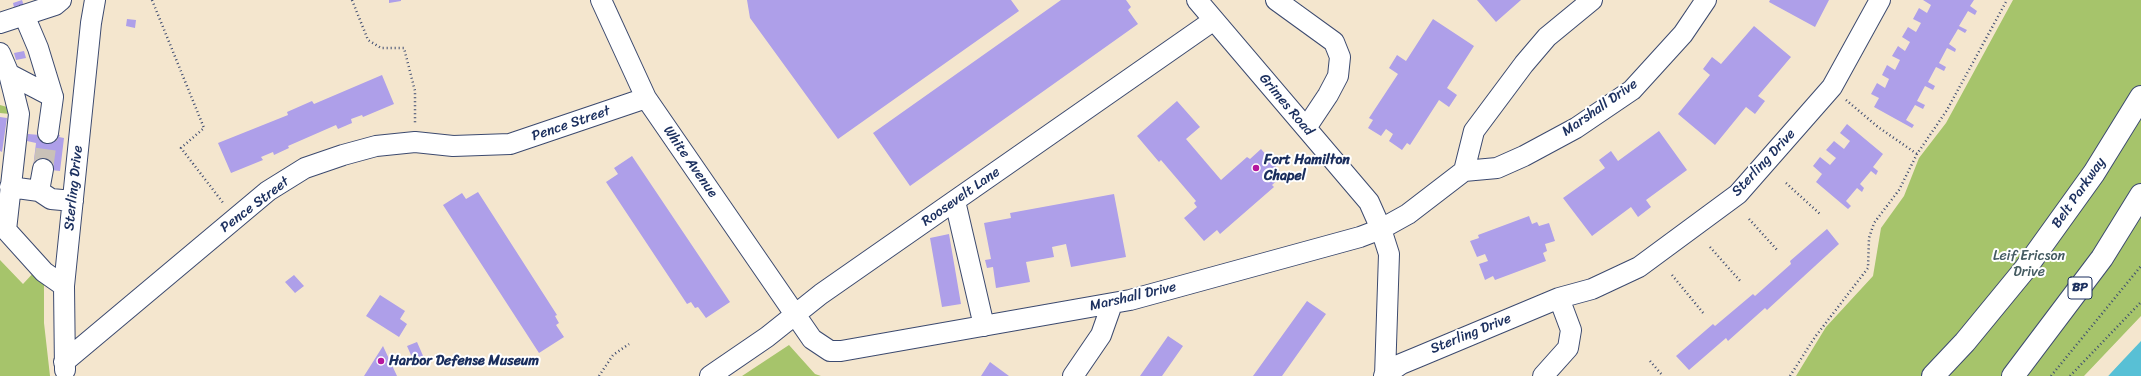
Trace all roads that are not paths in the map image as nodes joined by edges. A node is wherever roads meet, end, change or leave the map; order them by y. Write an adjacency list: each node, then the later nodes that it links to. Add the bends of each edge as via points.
1 (61, 0): 9 (street, via 55,5)
2 (95, 0): 25 (street, Sterling Drive)
3 (601, 0): 16 (street, White Avenue)
4 (1197, 0): 10 (street, Grimes Road)
5 (1276, 0): 17 (street, via 1334,42 1340,57 1338,76)
6 (1592, 0): 20 (street, via 1548,37 1524,64 1474,131)
7 (1706, 0): 20 (street, Marshall Drive, via 1683,34 1632,90 1576,128 1524,156 1497,168)
8 (1880, 0): 28 (street, Sterling Drive, via 1832,87 1738,194 1639,267 1592,289)
9 (24, 15): 11 (street); 14 (street, via 38,48)
10 (1214, 20): 17 (street, Grimes Road); 24 (street, Roosevelt Lane)
11 (0, 23)
12 (0, 53): 13 (street)
13 (9, 74): 14 (street); 21 (street, via 19,114)
14 (53, 97): 18 (street)
15 (2141, 97): 37 (highway, Belt Parkway, via 2094,173 2025,268 1965,342)
16 (646, 98): 30 (street, White Avenue); 32 (street, Pence Street, via 510,144 453,146 415,142 376,146 305,168 268,191)
17 (1306, 128): 26 (street, Grimes Road, via 1369,202)
18 (48, 133)
19 (43, 169): 22 (street)
20 (1464, 171): 26 (street, Marshall Drive, via 1408,214)
21 (10, 187): 22 (street); 27 (street, via 6,230 44,272)
22 (39, 191): 25 (street, via 51,199)
23 (2141, 196): 38 (highway, BP, via 2102,258)
24 (955, 201): 30 (street, Roosevelt Lane); 31 (street)
25 (73, 202): 27 (street, Sterling Drive)
26 (1381, 229): 29 (street, Marshall Drive, via 1360,237); 33 (street, Grimes Road, via 1388,254)
27 (64, 286): 32 (street, Sterling Drive)
28 (1559, 298): 33 (street, Sterling Drive, via 1418,356); 36 (street, via 1570,330 1568,348)
29 (1112, 304): 31 (street, Marshall Drive); 35 (street, via 1101,335)
30 (795, 314): 31 (street, Marshall Drive, via 812,339 830,351); 34 (street, Roosevelt Lane)
31 (984, 326)
32 (65, 369)
33 (1385, 375)
34 (710, 376)
35 (1074, 376)
36 (1543, 376)
37 (1933, 376)
38 (2013, 376)

